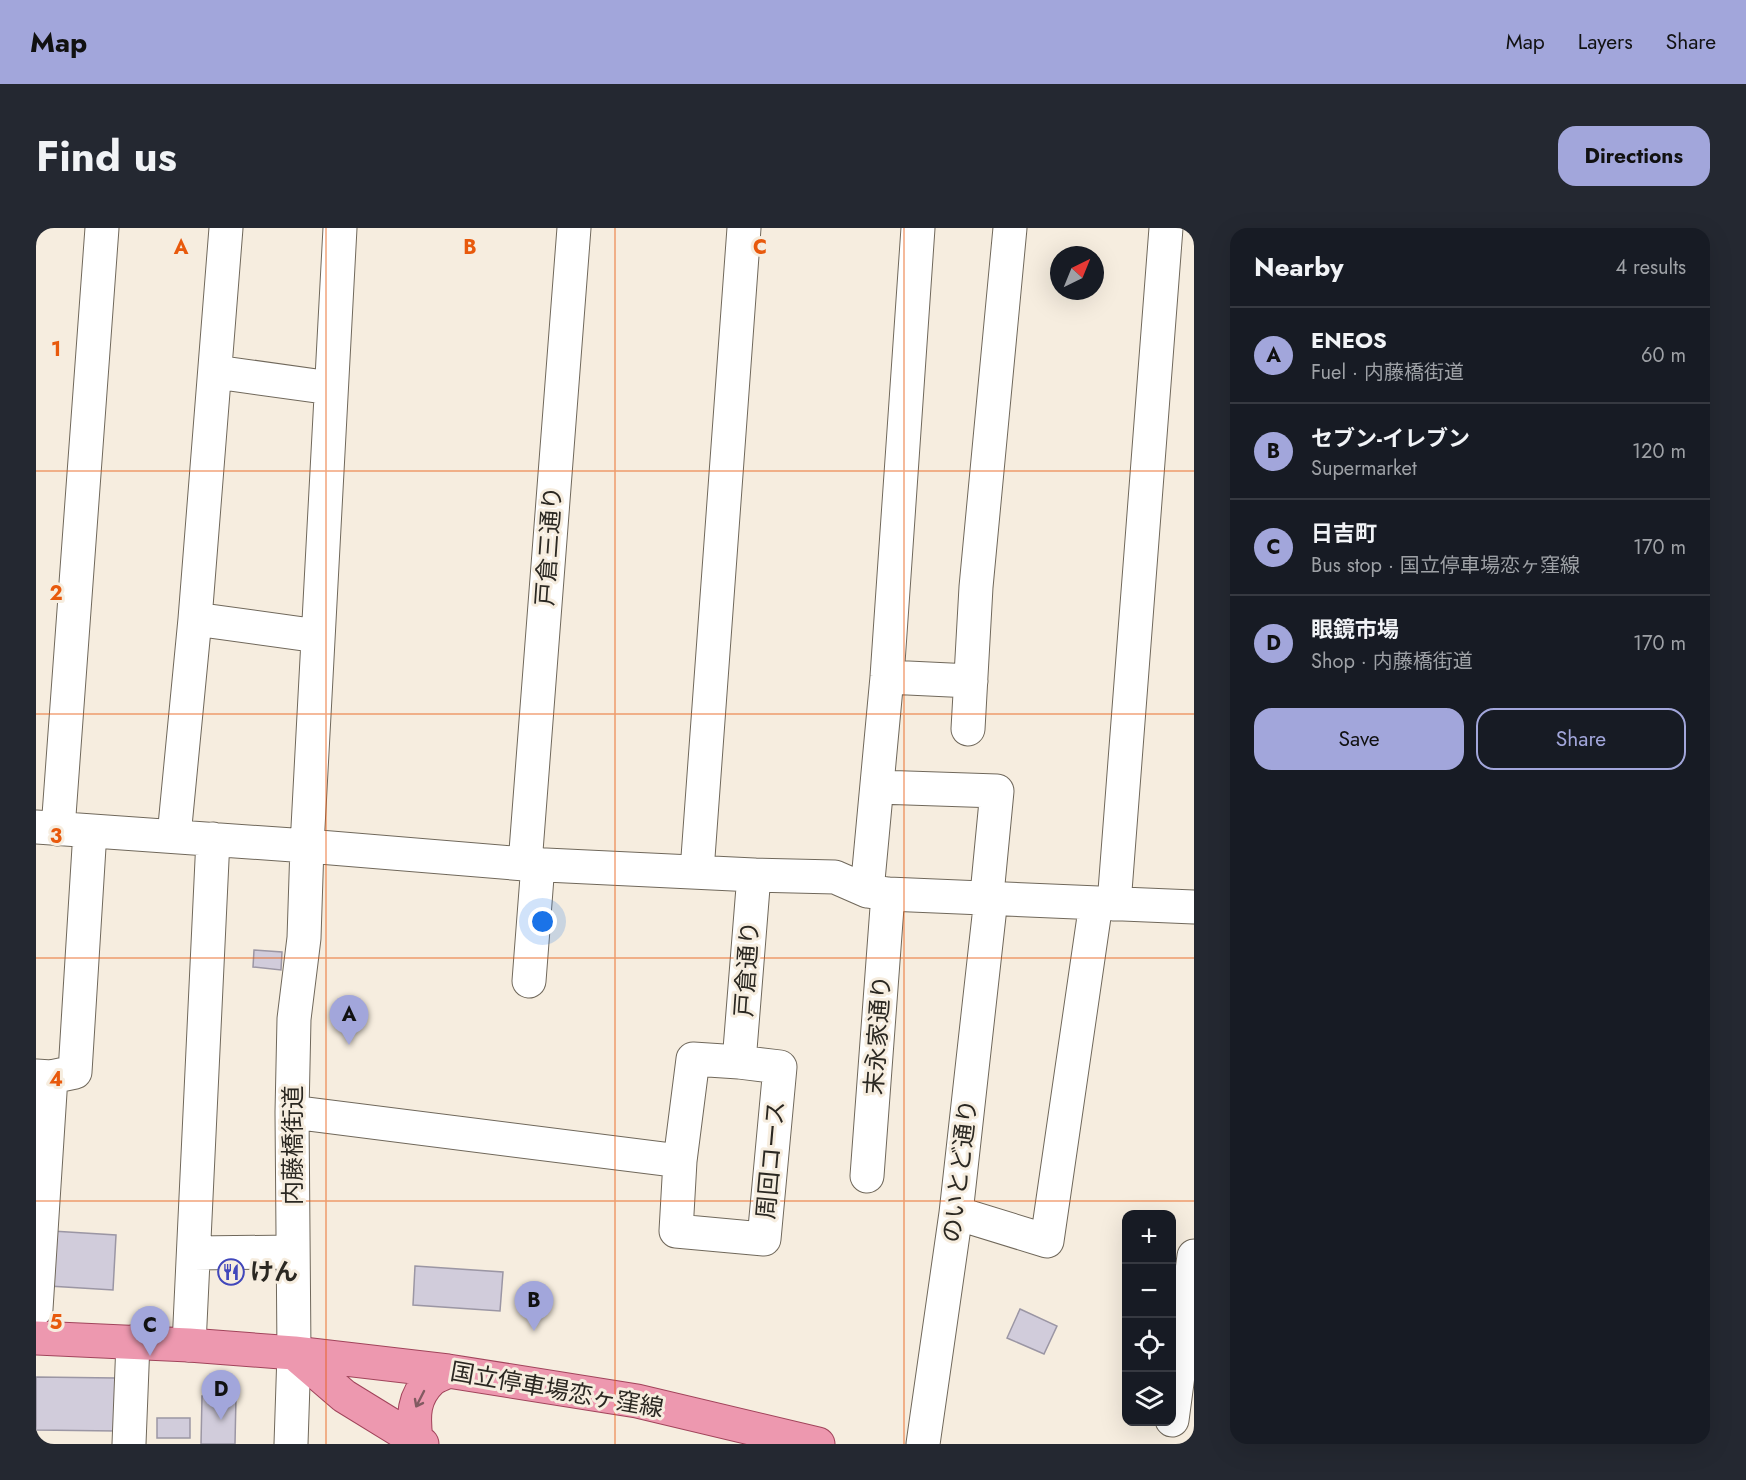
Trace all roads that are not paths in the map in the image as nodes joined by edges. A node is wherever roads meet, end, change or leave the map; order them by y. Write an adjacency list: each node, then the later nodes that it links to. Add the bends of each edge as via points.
1 (102, 228): 17 (street)
2 (226, 228): 9 (street)
3 (340, 228): 10 (street, 内藤橋街道)
4 (574, 228): 22 (street, 戸倉三通り)
5 (744, 228): 23 (street)
6 (918, 228): 13 (street, 末永家通り)
7 (1010, 228): 14 (street, via 976,587)
8 (1166, 228): 27 (street)
9 (216, 372): 10 (street); 11 (street)
10 (331, 388): 12 (street, 内藤橋街道)
11 (195, 619): 12 (street); 19 (street)
12 (318, 636): 21 (street, 内藤橋街道)
13 (887, 677): 14 (street); 16 (street, 末永家通り)
14 (971, 681): 15 (street)
15 (968, 729)
16 (878, 787): 25 (street, 末永家通り); 26 (street, のいとど通り, via 997,791 988,884)
17 (47, 828): 18 (street)
18 (90, 831): 19 (street); 31 (street, via 75,1072)
19 (174, 836): 20 (street)
20 (213, 838): 21 (street); 37 (street)
21 (307, 846): 22 (street); 32 (street, 内藤橋街道, via 304,938 294,1019)
22 (532, 864): 23 (street); 29 (street, 戸倉三通り)
23 (697, 871): 24 (street)
24 (754, 875): 25 (street, via 835,877); 30 (street, 戸倉通り)
25 (878, 892): 26 (street); 34 (street, 末永家通り)
26 (991, 898): 27 (street); 35 (street, のいとど通り)
27 (1105, 903): 28 (street); 35 (street, via 1047,1241)
28 (1194, 907)
29 (529, 981)
30 (739, 1062): 33 (street, via 693,1059); 33 (street, 周回コース, via 780,1067 764,1239 676,1231)
31 (43, 1076): 39 (street)
32 (292, 1112): 33 (street); 36 (street, 内藤橋街道)
33 (680, 1161)
34 (867, 1176)
35 (956, 1213): 51 (street, のいとど通り)
36 (293, 1252): 37 (street); 43 (street, 内藤橋街道)
37 (194, 1253): 42 (street)
38 (1194, 1256): 45 (street)
39 (36, 1309)
40 (36, 1338): 41 (main road, 国立停車場恋ヶ窪線)
41 (133, 1342): 42 (main road, 国立停車場恋ヶ窪線); 48 (street)
42 (189, 1345): 43 (main road, 国立停車場恋ヶ窪線)
43 (294, 1353): 44 (main road, 国立停車場恋ヶ窪線); 47 (main road, via 344,1396); 49 (street, 内藤橋街道)
44 (448, 1371): 47 (main road, one-way to 47, via 432,1380 417,1400 413,1418); 50 (main road, 国立停車場恋ヶ窪線, via 637,1401)
45 (1176, 1385)
46 (1170, 1426): 52 (street)
47 (419, 1441)
48 (129, 1444)
49 (291, 1444)
50 (818, 1444)
51 (923, 1444)
52 (1168, 1444)

